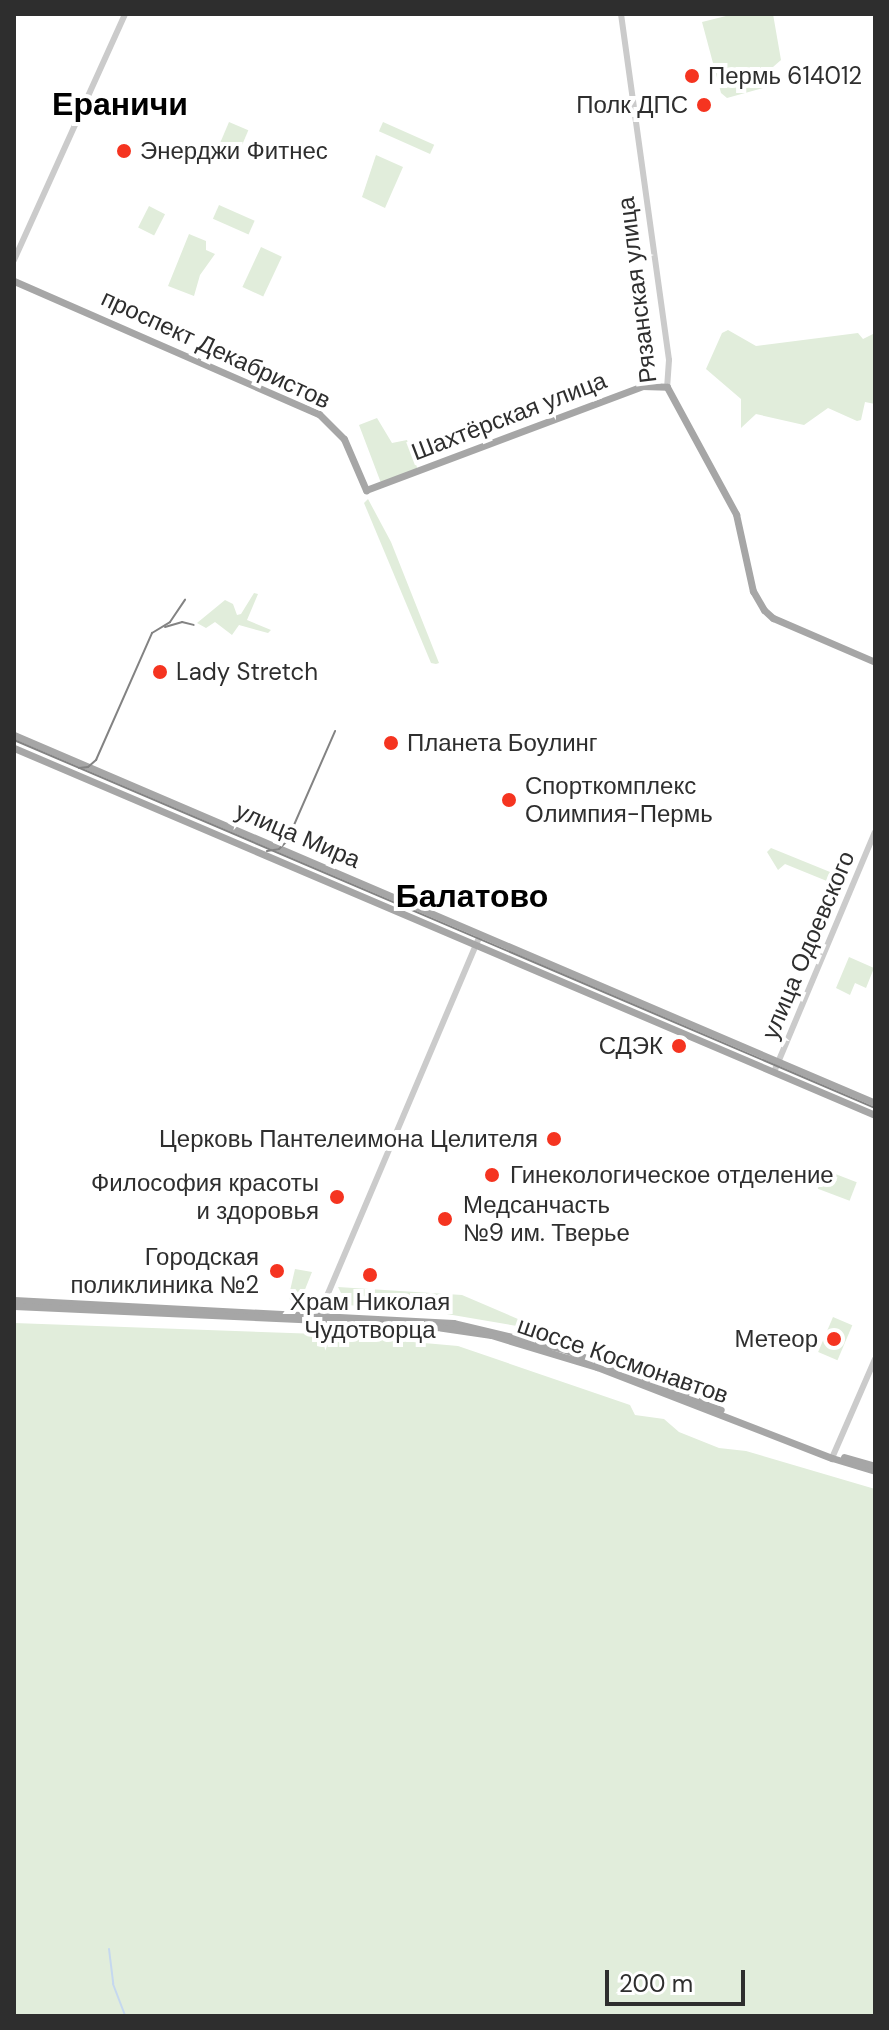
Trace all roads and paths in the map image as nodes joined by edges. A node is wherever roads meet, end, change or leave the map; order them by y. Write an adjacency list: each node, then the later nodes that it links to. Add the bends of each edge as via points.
1 (621, 14): 5 (street, Рязанская улица, via 669,360)
2 (123, 16): 3 (street)
3 (14, 260)
4 (14, 281): 6 (main road, проспект Декабристов, via 319,414 344,439)
5 (667, 387): 6 (main road, Шахтёрская улица, via 642,386); 7 (main road, Рязанская улица, via 736,514 753,591 764,610)
6 (366, 490)
7 (875, 662)
8 (14, 735): 11 (main road, улица Мира)
9 (14, 748): 12 (main road, улица Мира)
10 (874, 837): 13 (street, улица Одоевского)
11 (480, 935): 12 (street); 13 (main road, улица Мира)
12 (476, 945): 14 (main road, улица Мира); 18 (street)
13 (778, 1062): 14 (street, улица Одоевского); 15 (main road, улица Мира)
14 (774, 1072): 16 (main road, улица Мира)
15 (875, 1103)
16 (875, 1115)
17 (14, 1303): 18 (main road, шоссе Космонавтов)
18 (318, 1317): 20 (main road, шоссе Космонавтов, via 416,1324 523,1343)
19 (875, 1359): 20 (street)
20 (833, 1456): 21 (main road, шоссе Космонавтов)
21 (875, 1468)

